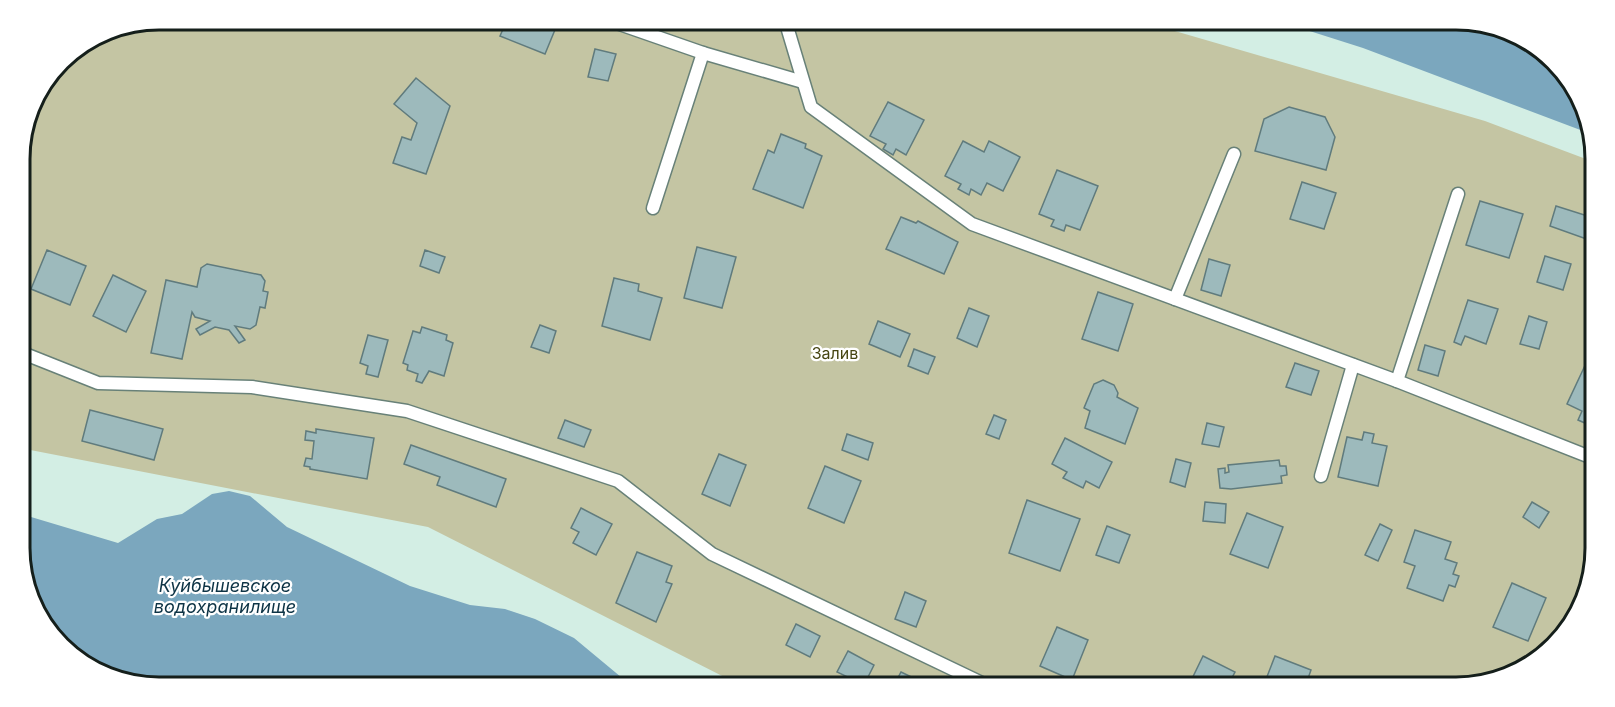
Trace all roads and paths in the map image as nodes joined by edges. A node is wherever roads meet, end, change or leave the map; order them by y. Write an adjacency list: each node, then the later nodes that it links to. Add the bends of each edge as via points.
1 (637, 30): 3 (lane)
2 (788, 30): 4 (lane)
3 (703, 53): 4 (lane); 7 (lane)
4 (803, 82): 8 (lane, via 811,107 972,224)
5 (1234, 154): 8 (lane)
6 (1458, 194): 11 (lane)
7 (653, 208)
8 (1175, 299): 10 (lane)
9 (30, 356): 14 (lane, via 98,383 252,387 407,411 618,481 712,554)
10 (1353, 365): 11 (lane); 13 (lane)
11 (1397, 381): 12 (lane)
12 (1585, 455)
13 (1321, 476)
14 (969, 677)

